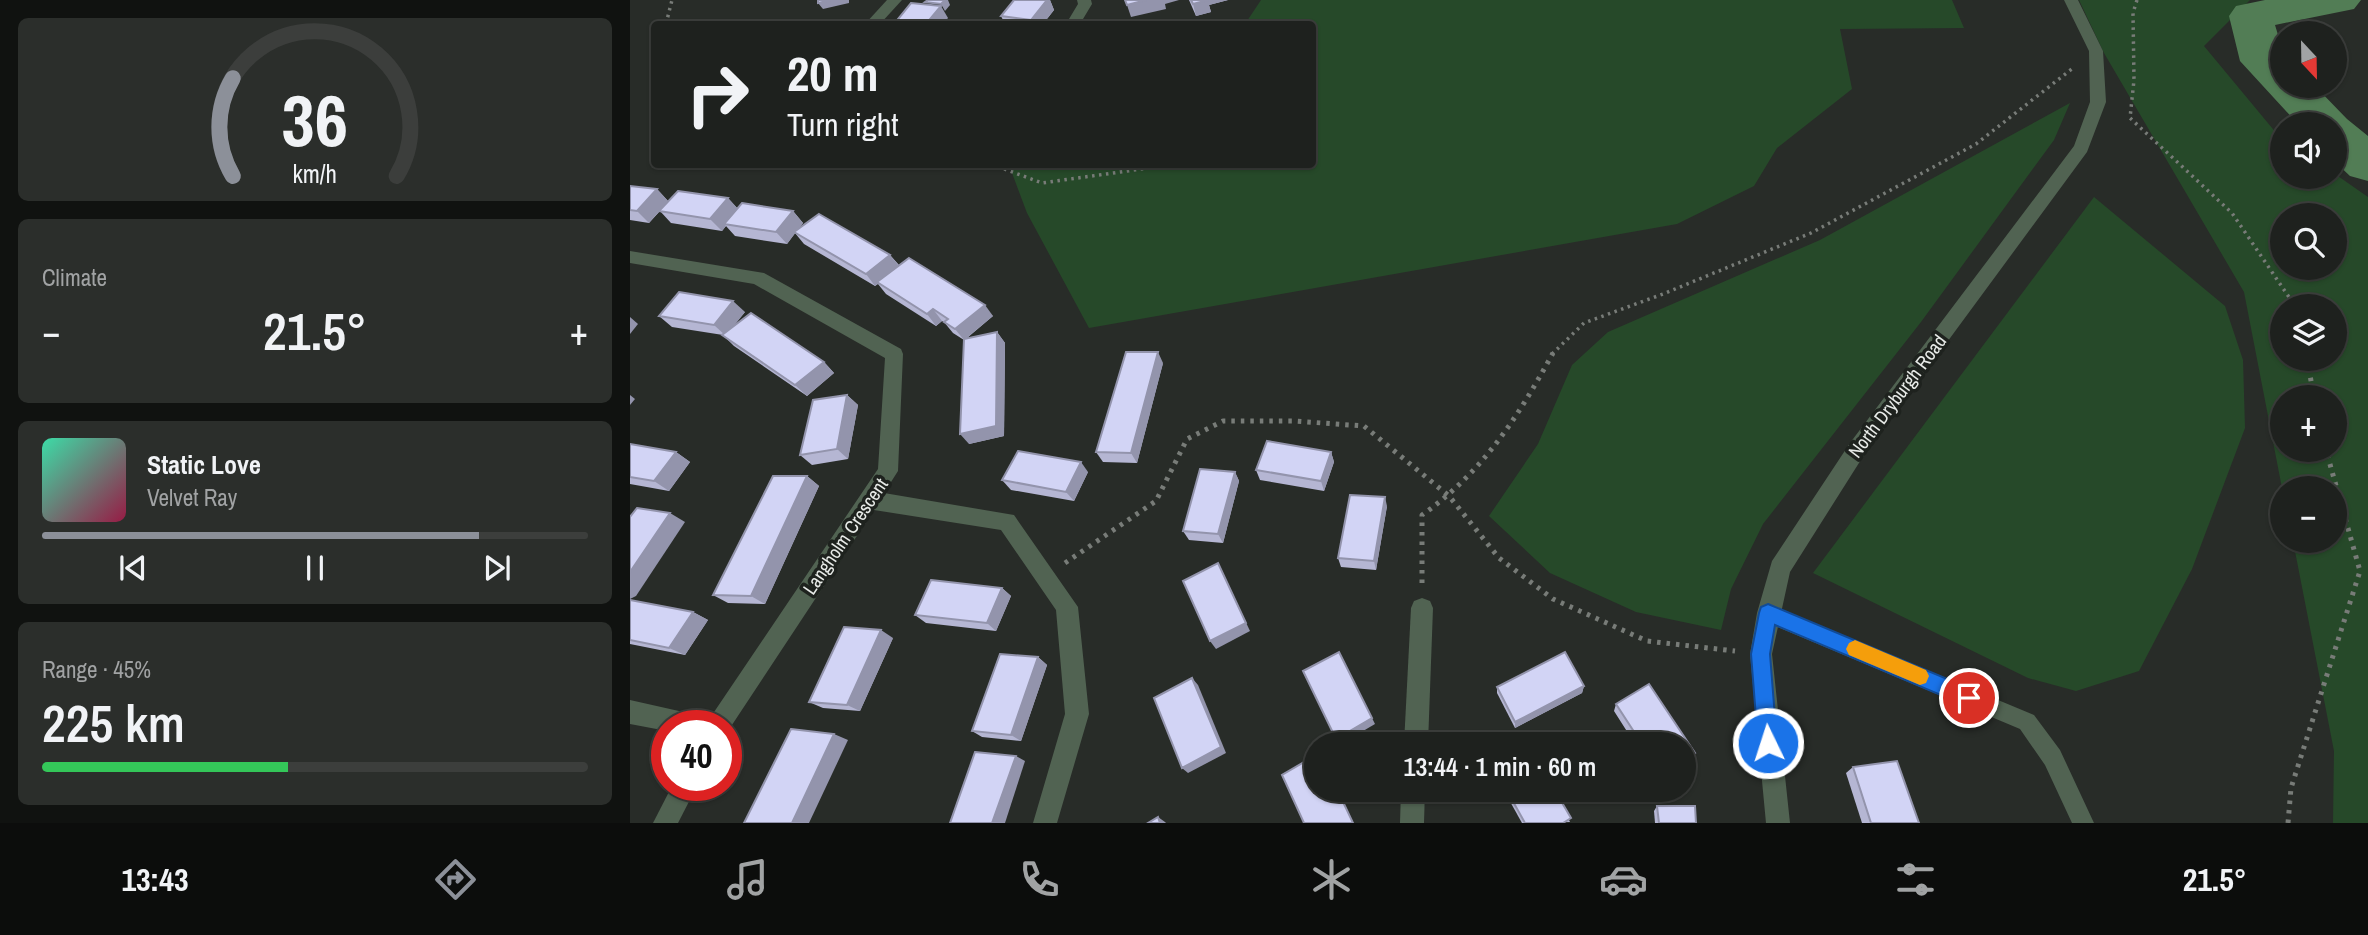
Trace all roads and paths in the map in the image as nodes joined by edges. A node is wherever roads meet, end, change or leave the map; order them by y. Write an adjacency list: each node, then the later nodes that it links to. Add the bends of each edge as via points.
1 (672, 0): 6 (path)
2 (895, 0): 7 (street)
3 (1084, 0): 8 (street)
4 (2071, 0): 9 (street, North Dryburgh Road)
5 (2137, 0): 13 (path, via 2130,118 2232,213)
6 (667, 21)
7 (875, 21)
8 (1075, 21)
9 (2096, 51): 15 (path, via 1976,144 1811,233 1584,323 1553,352 1520,413); 19 (street, North Dryburgh Road, via 2098,102 2081,148 1857,449 1780,568)
10 (1002, 168): 11 (path, via 1042,183)
11 (1149, 168)
12 (630, 257): 16 (street, Langholm Crescent, via 758,278 894,354 888,471)
13 (2287, 294)
14 (2329, 462): 32 (path, via 2360,571 2291,789)
15 (1449, 496): 17 (path, via 1364,426 1223,421 1187,439 1156,501); 18 (path, via 1422,515); 20 (path, via 1499,558 1553,599 1647,641)
16 (869, 500): 17 (street, via 1007,522); 21 (street, Langholm Crescent)
17 (1045, 576): 28 (street, via 1067,607 1077,714)
18 (1422, 608): 24 (street)
19 (1768, 613): 20 (street, North Dryburgh Road); 31 (lane, via 2027,722 2056,761)
20 (1761, 654): 30 (street, North Dryburgh Road)
21 (729, 710)
22 (630, 712): 23 (street)
23 (651, 716)
24 (1417, 732)
25 (676, 801): 27 (street)
26 (1413, 802): 29 (street)
27 (664, 823)
28 (1045, 823)
29 (1412, 823)
30 (1778, 823)
31 (2083, 823)
32 (2288, 823)

